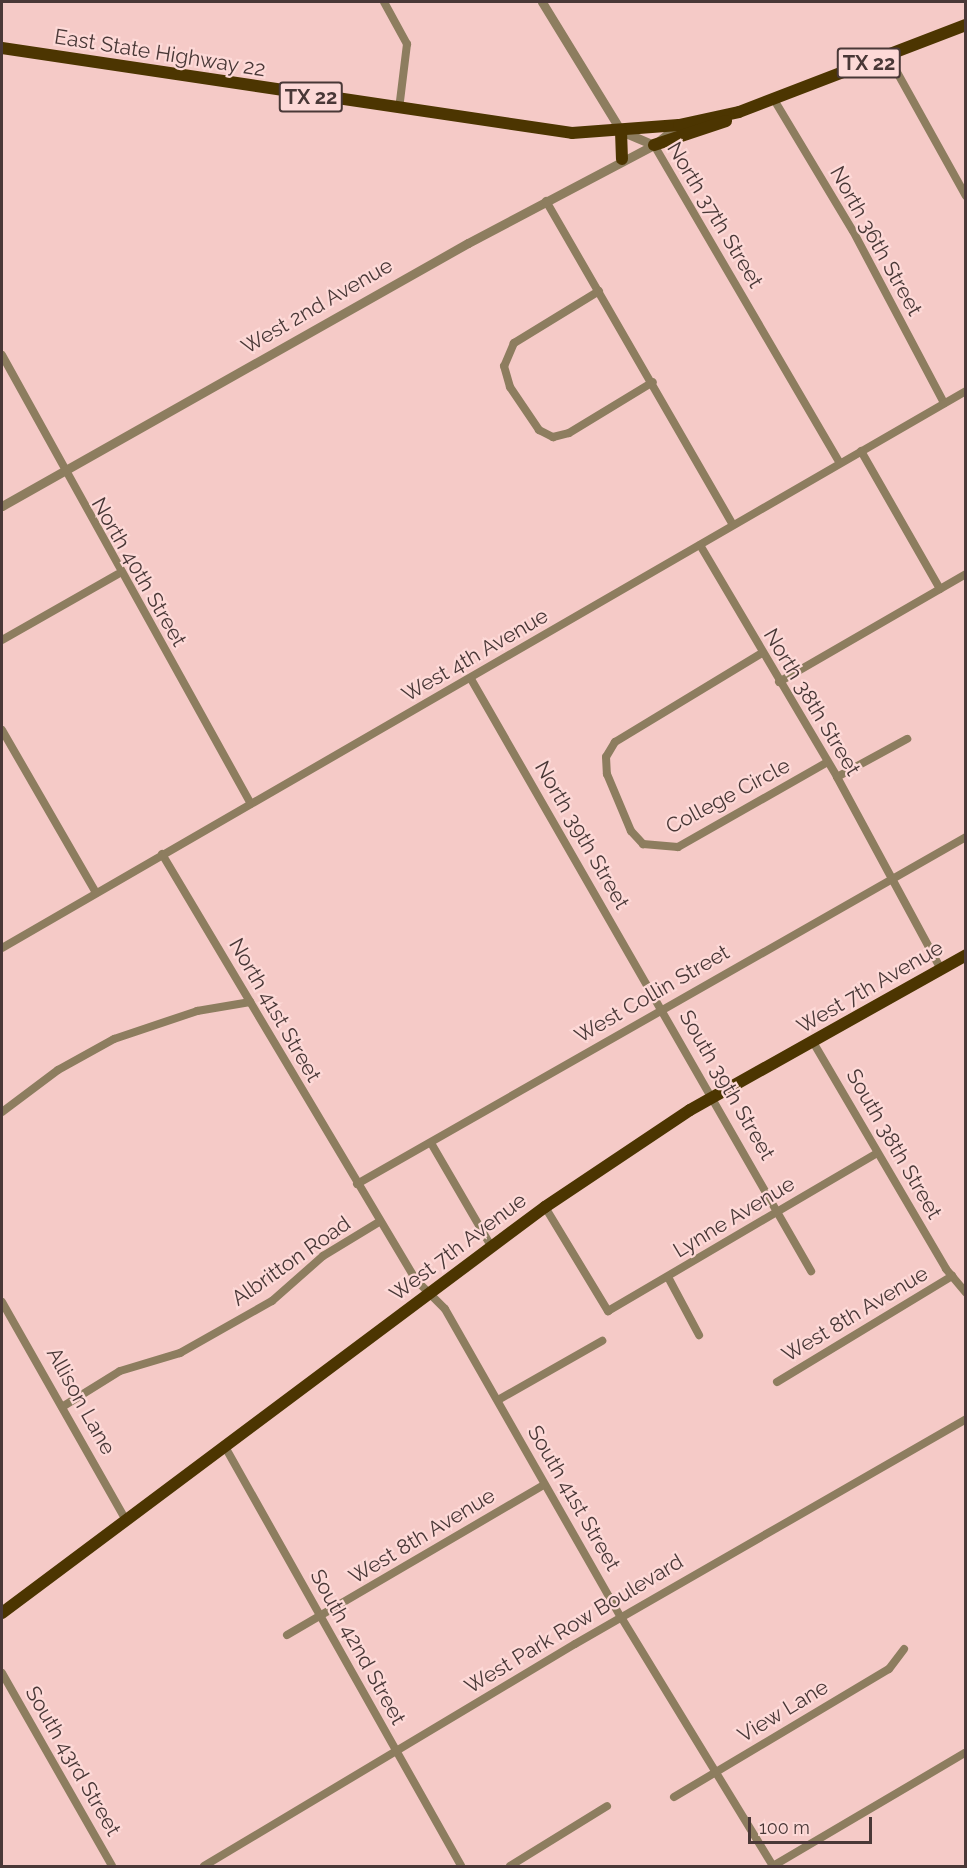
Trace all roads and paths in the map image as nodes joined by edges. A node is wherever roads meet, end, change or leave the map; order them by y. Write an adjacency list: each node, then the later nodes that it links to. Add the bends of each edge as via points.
1 (384, 2): 7 (street, via 407,44)
2 (542, 2): 10 (street)
3 (966, 25): 5 (main road, TX 22)
4 (2, 48): 7 (main road, East State Highway 22 / TX 22)
5 (888, 56): 6 (main road, TX 22); 13 (street)
6 (773, 99): 8 (main road, East State Highway 22 / TX 22); 19 (street, North 36th Street, via 853,231)
7 (398, 110): 10 (main road, East State Highway 22 / TX 22, via 520,129)
8 (739, 112): 9 (main road, East State Highway 22 / TX 22); 11 (main road, via 676,142)
9 (680, 124): 10 (main road, East State Highway 22 / TX 22); 11 (street, West 2nd Avenue)
10 (621, 131): 11 (street, North 37th Street); 12 (main road)
11 (654, 145): 12 (street, West 2nd Avenue); 21 (street, North 37th Street)
12 (622, 159): 14 (street, West 2nd Avenue)
13 (966, 196)
14 (546, 201): 15 (street); 22 (street, West 2nd Avenue)
15 (599, 291): 17 (street); 17 (street, via 514,344 504,366 510,387 539,430 553,437 569,433)
16 (2, 355): 22 (street, North 40th Street)
17 (653, 382): 24 (street)
18 (966, 391): 19 (street, West 4th Avenue)
19 (944, 403): 20 (street, West 4th Avenue)
20 (861, 451): 21 (street, West 4th Avenue); 28 (street)
21 (840, 463): 24 (street, West 4th Avenue)
22 (62, 471): 23 (street, West 2nd Avenue); 26 (street, North 40th Street)
23 (2, 506)
24 (733, 525): 25 (street, West 4th Avenue)
25 (700, 545): 30 (street, North 38th Street); 31 (street, West 4th Avenue)
26 (118, 574): 29 (street); 37 (street, North 40th Street)
27 (966, 574): 28 (street)
28 (940, 589): 32 (street)
29 (2, 640)
30 (762, 653): 32 (street, North 38th Street); 35 (street, College Circle, via 615,742 606,757 606,774 631,831 643,844 678,847)
31 (471, 679): 37 (street, West 4th Avenue); 46 (street, North 39th Street)
32 (779, 682): 35 (street, North 38th Street)
33 (2, 729): 41 (street)
34 (907, 739): 36 (street)
35 (826, 763): 36 (street, North 38th Street)
36 (837, 777): 40 (street, North 38th Street)
37 (251, 804): 39 (street, West 4th Avenue)
38 (966, 837): 40 (street, West Collin Street)
39 (162, 854): 41 (street, West 4th Avenue); 45 (street, North 41st Street)
40 (893, 879): 44 (street); 46 (street, West Collin Street)
41 (96, 893): 42 (street, West 4th Avenue)
42 (2, 948)
43 (966, 955): 44 (main road, West 7th Avenue)
44 (941, 969): 47 (main road, West 7th Avenue)
45 (250, 1002): 49 (street, via 197,1011 114,1039 50,1075); 52 (street, North 41st Street)
46 (662, 1009): 48 (street, South 39th Street); 50 (street, West Collin Street)
47 (813, 1042): 48 (main road, West 7th Avenue); 51 (street, South 38th Street)
48 (714, 1096): 53 (main road, West 7th Avenue); 54 (street, South 39th Street)
49 (2, 1112)
50 (431, 1143): 52 (street, West Collin Street); 56 (street)
51 (878, 1153): 54 (street, Lynne Avenue); 58 (street, South 38th Street)
52 (357, 1184): 55 (street, South 41st Street)
53 (544, 1207): 56 (main road, West 7th Avenue); 59 (street, Lynne Avenue, via 608,1311)
54 (779, 1212): 57 (street, South 39th Street); 59 (street, Lynne Avenue)
55 (380, 1222): 61 (street, South 41st Street); 67 (street, Albritton Road, via 323,1256 272,1301 180,1353 120,1371)
56 (491, 1246): 61 (main road, West 7th Avenue)
57 (811, 1271)
58 (952, 1276): 60 (street, South 38th Street); 65 (street, West 8th Avenue)
59 (668, 1277): 63 (street)
60 (966, 1293)
61 (428, 1294): 66 (street, South 41st Street, via 445,1309); 69 (main road, West 7th Avenue)
62 (2, 1302): 67 (street, Allison Lane)
63 (699, 1335)
64 (602, 1341): 66 (street)
65 (777, 1382)
66 (498, 1400): 70 (street, South 41st Street)
67 (63, 1407): 71 (street, Allison Lane)
68 (966, 1419): 74 (street, West Park Row Boulevard)
69 (224, 1445): 71 (main road, West 7th Avenue); 73 (street, South 42nd Street)
70 (544, 1485): 73 (street, West 8th Avenue); 74 (street, South 41st Street)
71 (126, 1520): 72 (main road, West 7th Avenue)
72 (2, 1613)
73 (321, 1616): 75 (street, West 8th Avenue); 78 (street, South 42nd Street)
74 (621, 1617): 78 (street, West Park Row Boulevard); 80 (street, South 41st Street)
75 (287, 1635)
76 (904, 1649): 80 (street, View Lane, via 889,1669)
77 (2, 1673): 83 (street, South 43rd Street)
78 (394, 1752): 84 (street, West Park Row Boulevard); 85 (street, South 42nd Street)
79 (965, 1753): 87 (street)
80 (716, 1772): 81 (street, View Lane); 87 (street, South 41st Street)
81 (674, 1797)
82 (607, 1806): 86 (street)
83 (112, 1866)
84 (204, 1866)
85 (461, 1866)
86 (510, 1866)
87 (773, 1866)

